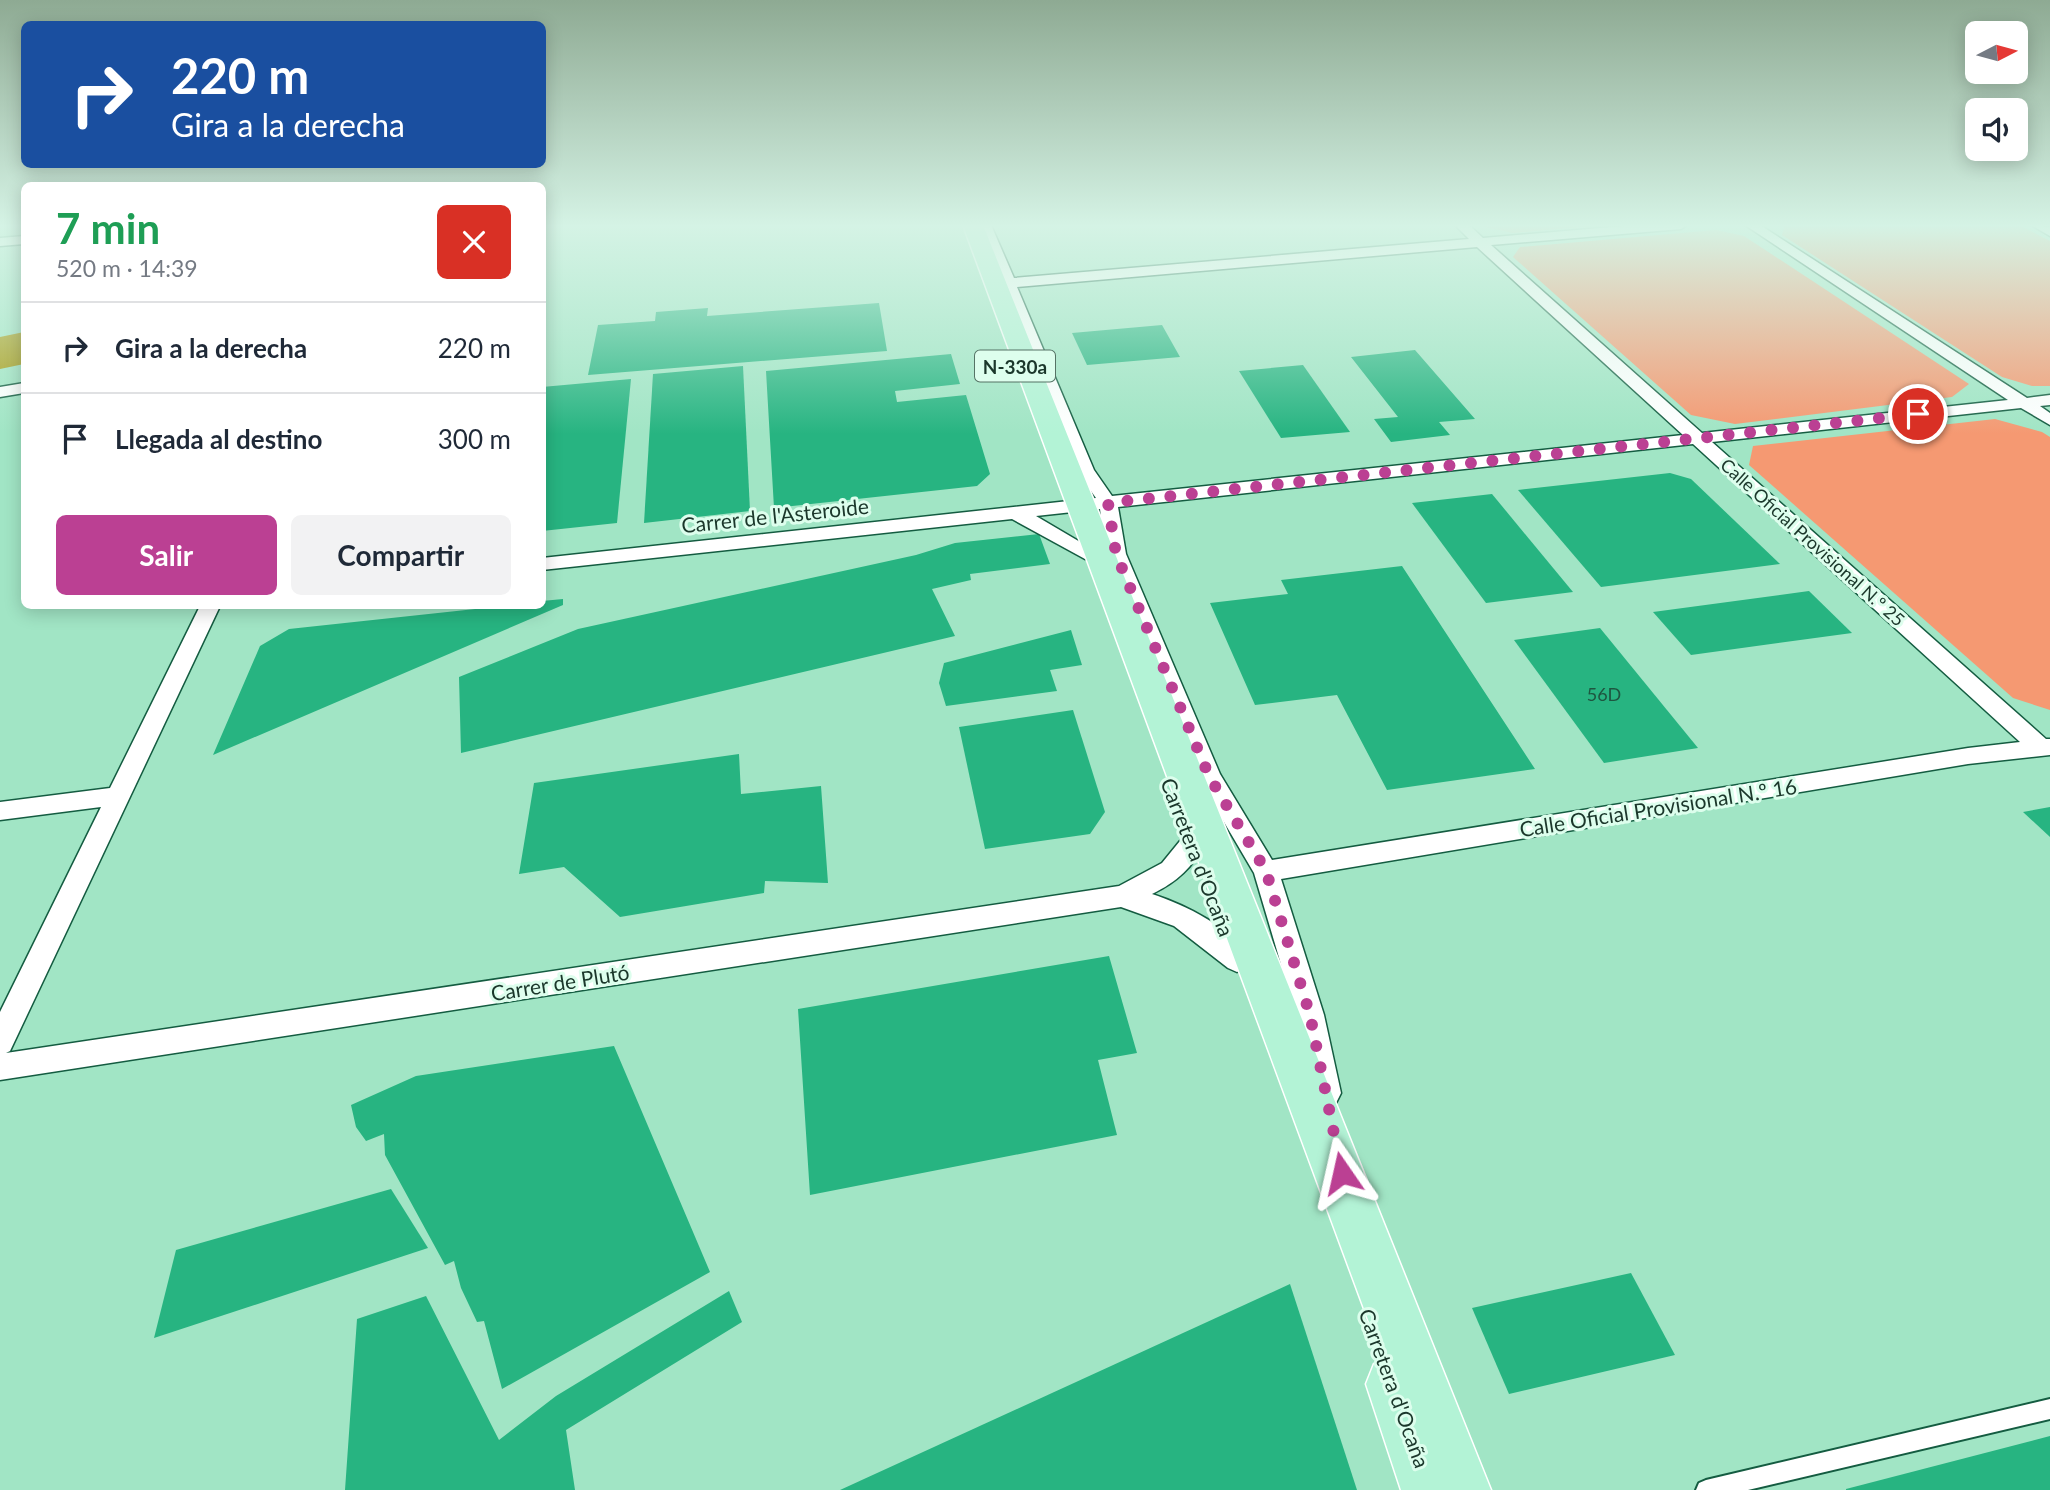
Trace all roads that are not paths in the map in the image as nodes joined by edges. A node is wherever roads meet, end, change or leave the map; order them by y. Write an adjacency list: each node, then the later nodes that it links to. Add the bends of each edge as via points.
1 (992, 295): 12 (main road, Carretera d'Ocaña / N-330a)
2 (1001, 295): 12 (main road, Carretera d'Ocaña / N-330a)
3 (1015, 295): 12 (street, Carretera d'Ocaña, via 1084,470)
4 (1538, 295): 11 (street, Calle Oficial Provisional N.º 25)
5 (1858, 295): 9 (street)
6 (21, 388): 7 (street)
7 (0, 392)
8 (2050, 400): 9 (street)
9 (2023, 402): 10 (street); 11 (street)
10 (2050, 420)
11 (1696, 437): 12 (street); 17 (street, Calle Oficial Provisional N.º 25)
12 (1085, 506): 13 (street, Carrer de l'Asteroide); 14 (main road, Carretera d'Ocaña / N-330a); 21 (street, Carretera d'Ocaña, via 1116,554 1209,776); 26 (main road, Carretera d'Ocaña / N-330a)
13 (1013, 512): 14 (street, via 1044,526); 15 (street, Carrer de l'Asteroide)
14 (1085, 554): 20 (main road, Carretera d'Ocaña / N-330a)
15 (546, 564)
16 (209, 609): 18 (street)
17 (2045, 747): 21 (street, Calle Oficial Provisional N.º 16)
18 (118, 796): 19 (street); 24 (street)
19 (0, 811)
20 (1193, 843): 22 (street, Carrer de Plutó, via 1180,866); 23 (main road, Carretera d'Ocaña / N-330a)
21 (1266, 871): 26 (street, Carretera d'Ocaña, via 1310,1015)
22 (1121, 896): 23 (street, Carrer de Plutó, via 1160,905 1181,916); 25 (street, Carrer de Plutó)
23 (1237, 960): 28 (main road, Carretera d'Ocaña / N-330a)
24 (0, 1042)
25 (0, 1067)
26 (1347, 1199): 29 (main road, Carretera d'Ocaña / N-330a)
27 (2050, 1409): 30 (lane)
28 (1432, 1490)
29 (1461, 1490)
30 (1706, 1490)

